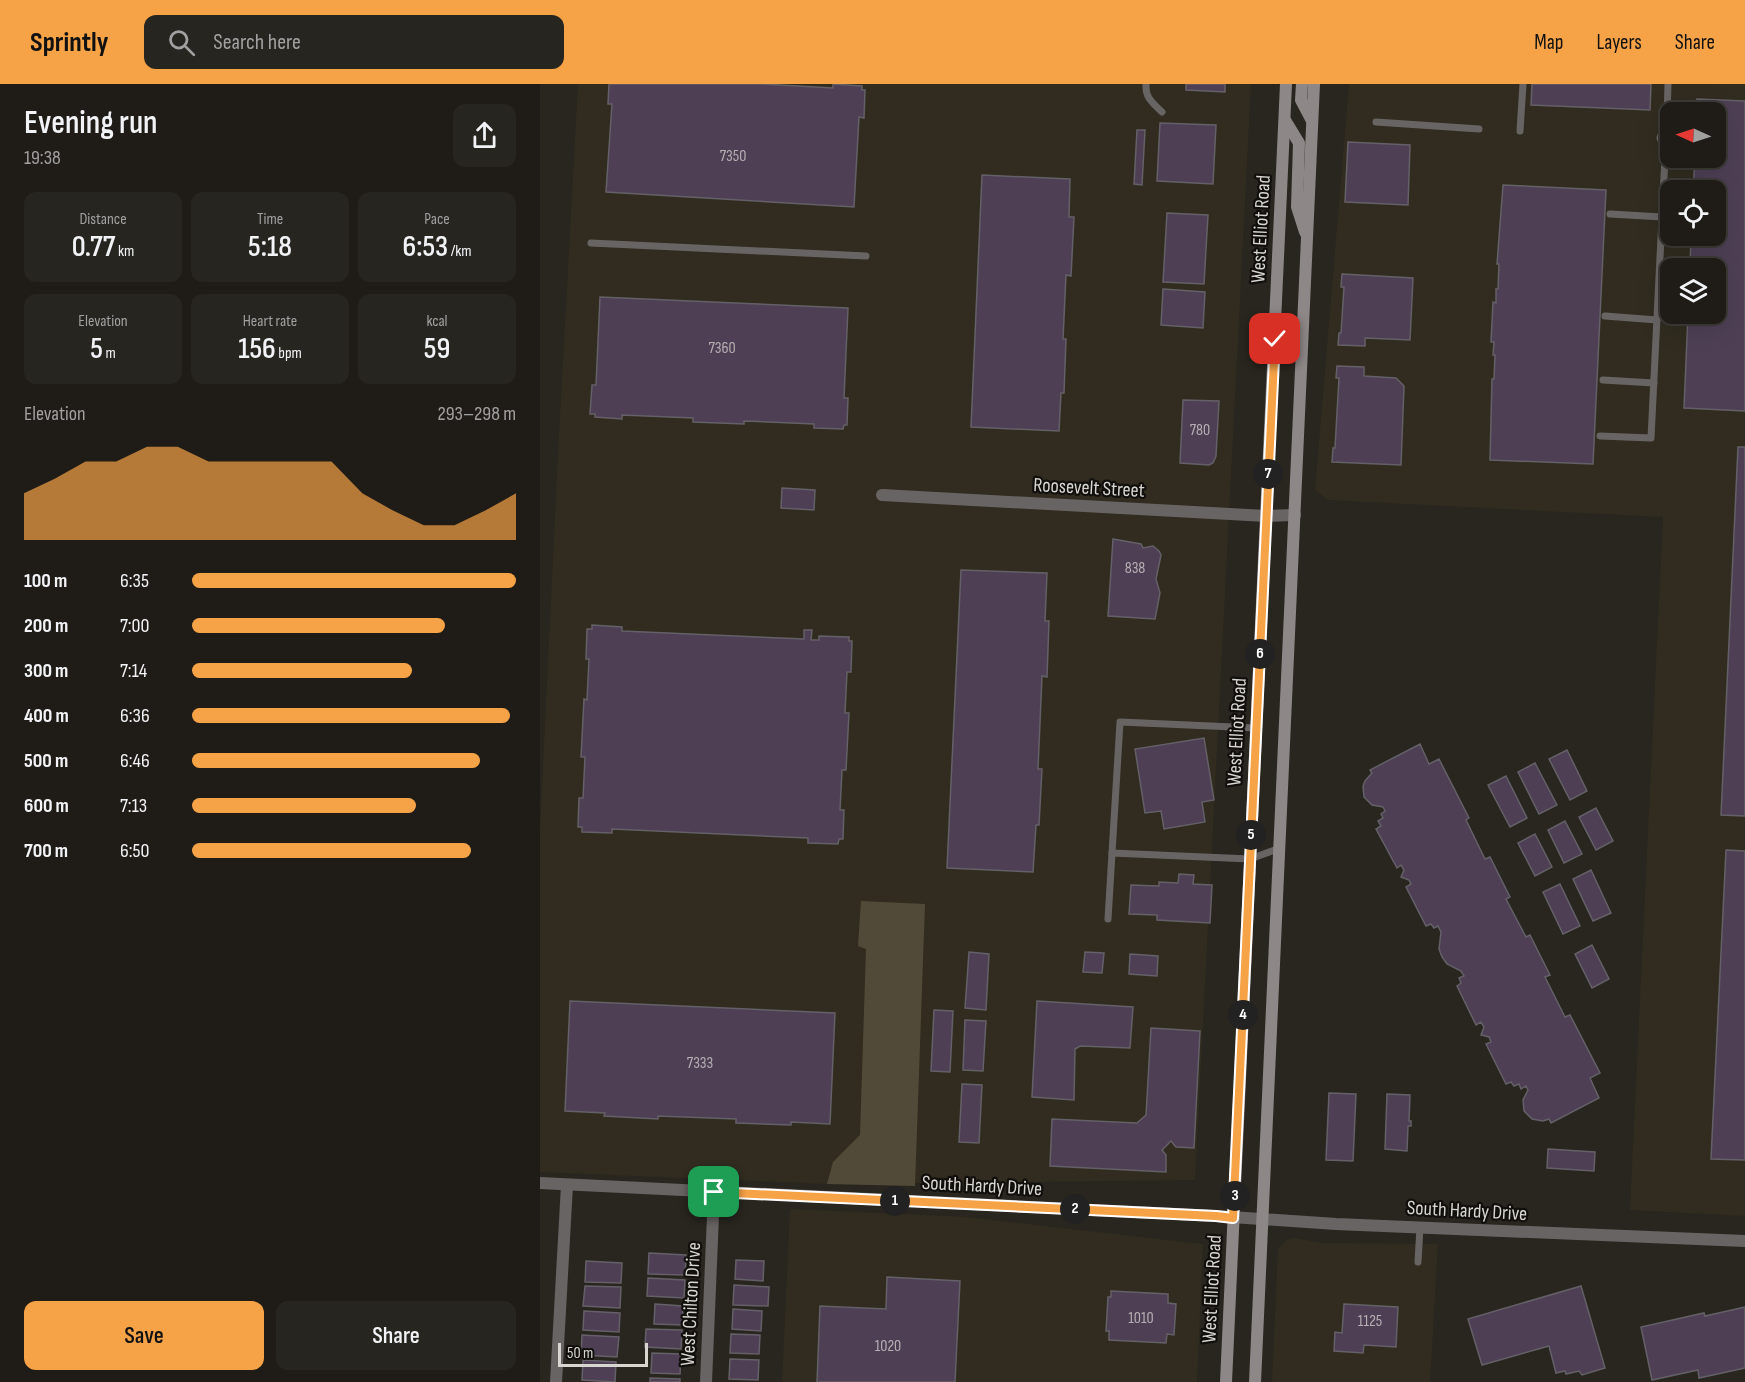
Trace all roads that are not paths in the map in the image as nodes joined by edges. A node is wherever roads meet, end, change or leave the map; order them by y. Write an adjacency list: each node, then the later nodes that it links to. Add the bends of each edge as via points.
1 (1146, 84): 7 (lane, via 1150,101)
2 (1287, 84): 8 (main road, West Elliot Road)
3 (1302, 84): 9 (main road, via 1301,100)
4 (1314, 84): 9 (main road)
5 (1523, 84): 12 (lane)
6 (1668, 84): 13 (lane, via 1667,118 1660,138 1665,157)
7 (1162, 112)
8 (1285, 120): 16 (main road, via 1299,143 1297,207); 27 (main road, West Elliot Road)
9 (1312, 121): 16 (main road)
10 (1376, 122): 11 (lane)
11 (1479, 129)
12 (1520, 131)
13 (1664, 180)
14 (1610, 214): 15 (lane)
15 (1660, 217)
16 (1307, 239): 26 (main road)
17 (591, 243): 19 (lane)
18 (1661, 246): 21 (lane)
19 (866, 256)
20 (1605, 316): 21 (lane)
21 (1657, 320): 23 (lane)
22 (1603, 380): 23 (lane)
23 (1654, 383): 24 (lane, via 1651,438)
24 (1600, 436)
25 (882, 495): 27 (street, Roosevelt Street)
26 (1295, 514): 27 (street, Roosevelt Street); 29 (main road)
27 (1266, 516): 28 (main road, West Elliot Road)
28 (1256, 728): 30 (lane, via 1120,722); 31 (main road, West Elliot Road)
29 (1280, 848): 31 (lane); 37 (main road)
30 (1112, 853): 31 (lane); 32 (lane)
31 (1250, 859): 36 (main road, West Elliot Road)
32 (1108, 919)
33 (540, 1183): 34 (street, South Hardy Drive)
34 (567, 1185): 35 (street, South Hardy Drive); 41 (street)
35 (714, 1192): 36 (street, South Hardy Drive); 42 (street, West Chilton Drive)
36 (1233, 1218): 37 (street, South Hardy Drive); 43 (main road, West Elliot Road)
37 (1262, 1220): 38 (street, South Hardy Drive); 44 (main road)
38 (1420, 1227): 39 (street, South Hardy Drive); 40 (lane)
39 (1745, 1241)
40 (1418, 1262)
41 (556, 1382)
42 (706, 1382)
43 (1226, 1382)
44 (1255, 1382)

